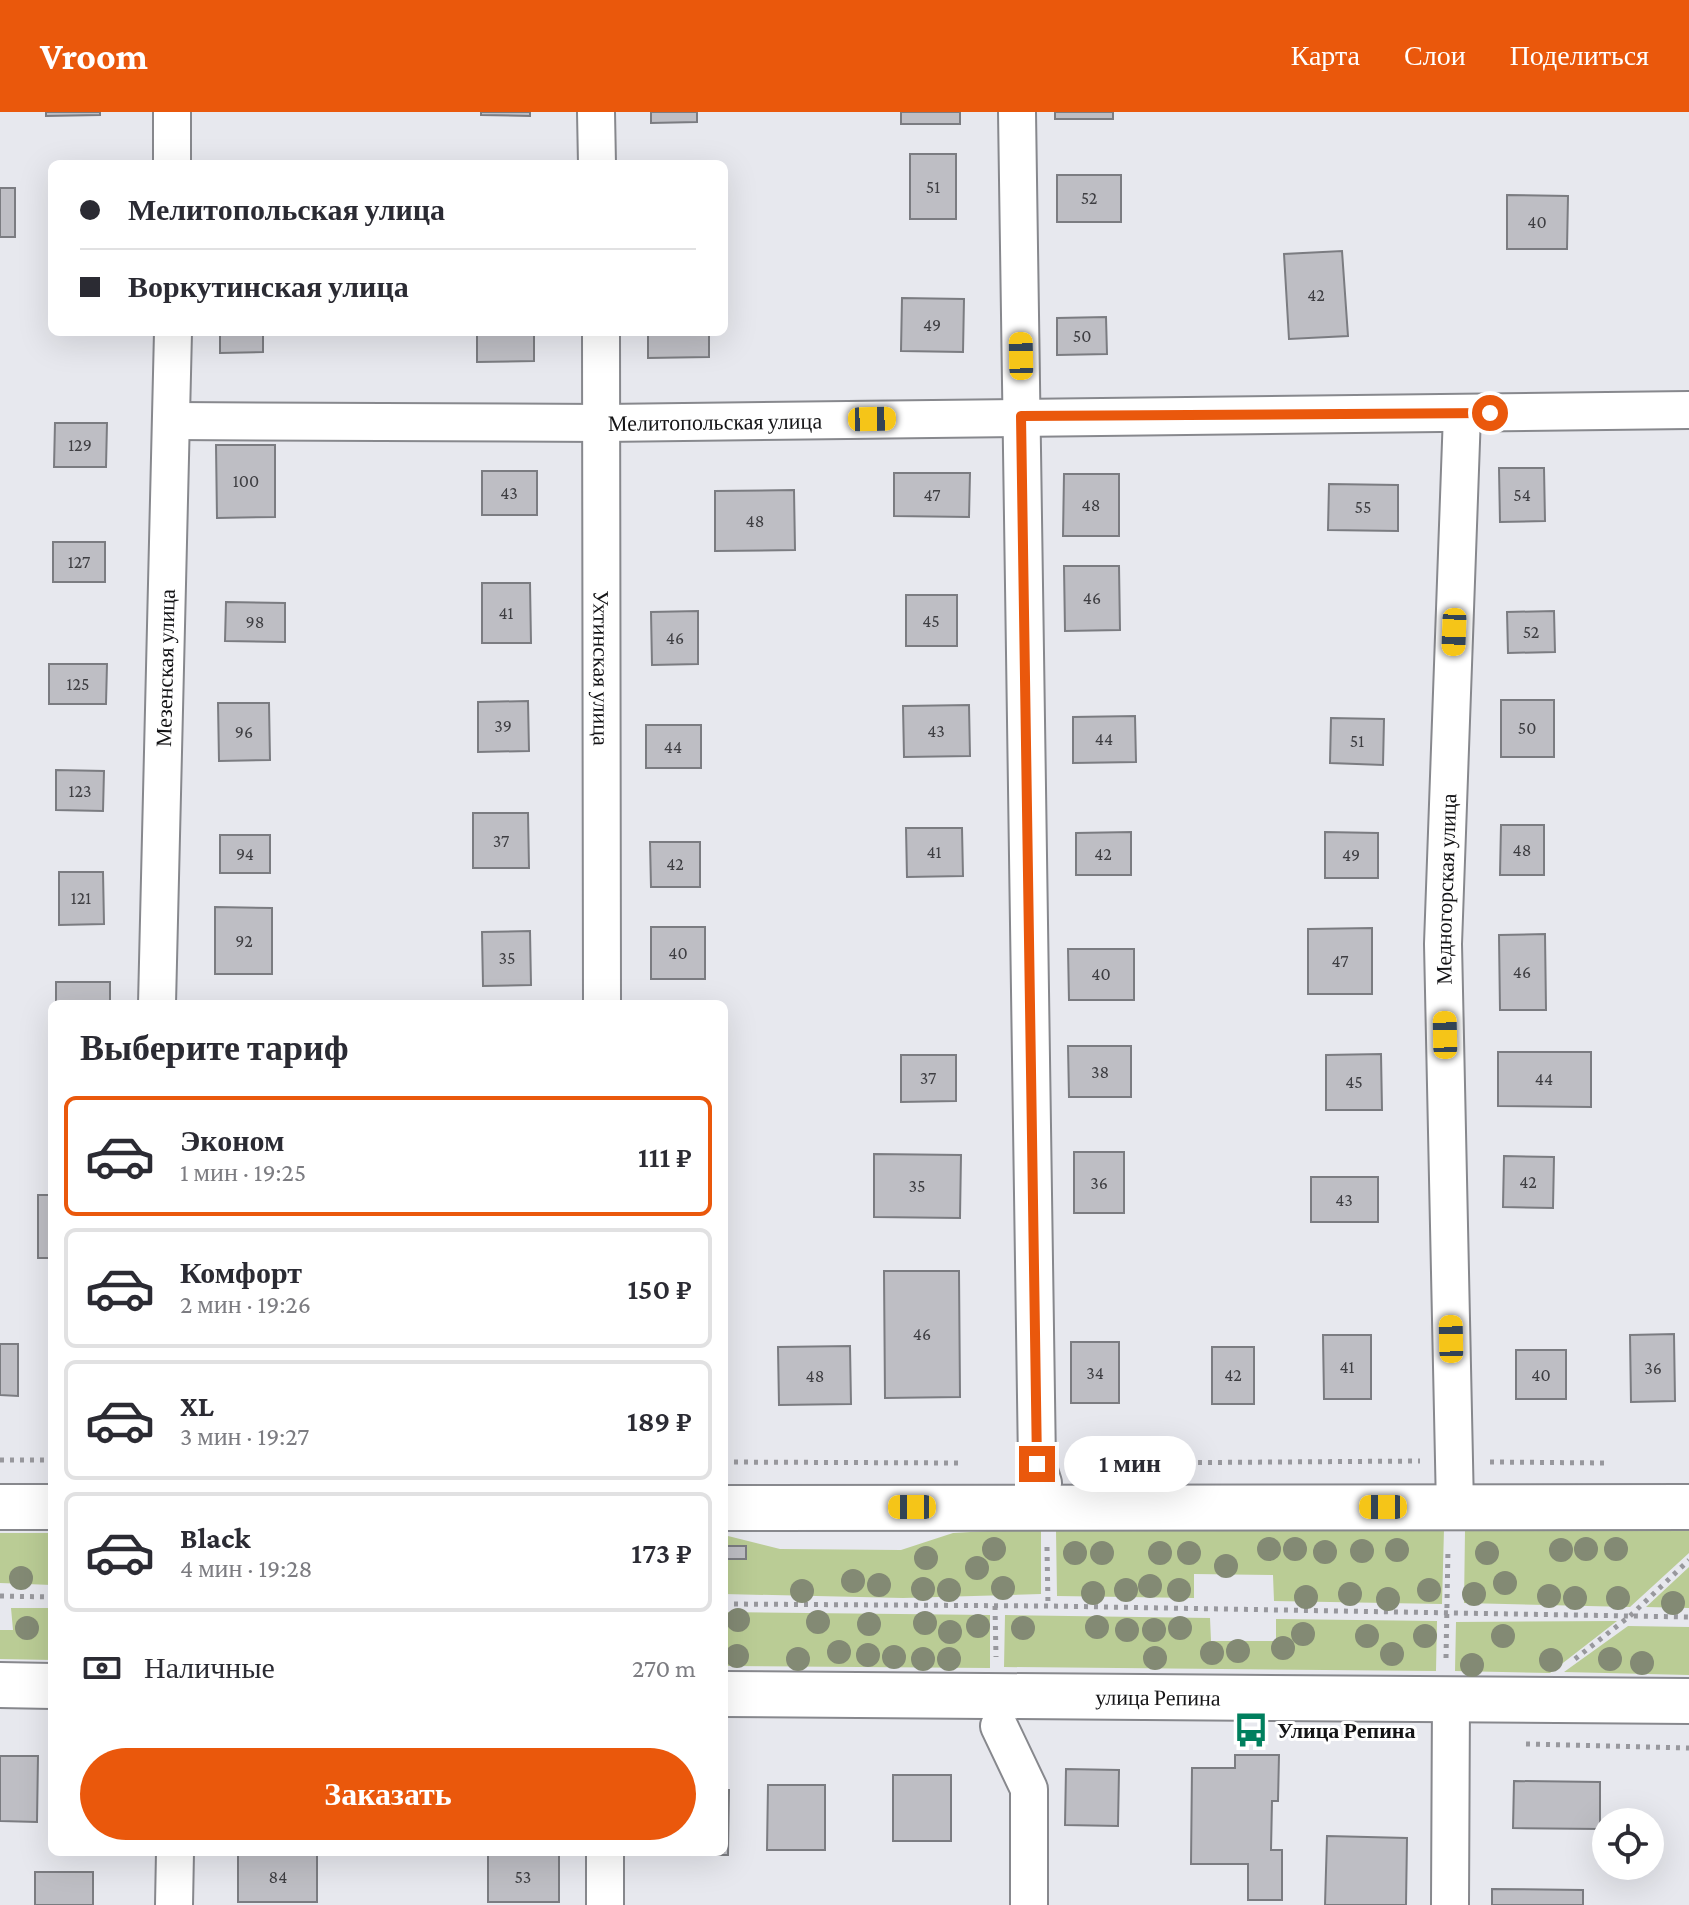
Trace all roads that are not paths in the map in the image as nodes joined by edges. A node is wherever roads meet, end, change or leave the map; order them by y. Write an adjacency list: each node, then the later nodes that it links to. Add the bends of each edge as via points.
1 (172, 112): 4 (street)
2 (596, 112): 5 (street)
3 (1017, 112): 10 (street)
4 (172, 160)
5 (597, 160)
6 (173, 336): 11 (street, Мезенская улица)
7 (601, 336): 12 (street, Ухтинская улица)
8 (1689, 410): 9 (street, Мелитопольская улица)
9 (1462, 414): 10 (street, Мелитопольская улица); 20 (street, Медногорская улица, via 1443,944)
10 (1021, 416): 12 (street, Мелитопольская улица); 15 (street, via 1037,1464)
11 (173, 421): 12 (street, Мелитопольская улица); 13 (street, Мезенская улица)
12 (604, 423): 14 (street, Ухтинская улица)
13 (157, 1000)
14 (602, 1000)
15 (1043, 1483)
16 (0, 1507): 17 (street)
17 (48, 1507)
18 (1689, 1507): 20 (street)
19 (728, 1508): 20 (street)
20 (1452, 1521)
21 (1448, 1684): 24 (street, улица Репина); 25 (street, улица Репина); 32 (street)
22 (0, 1685): 23 (street)
23 (48, 1686)
24 (728, 1694)
25 (1689, 1701)
26 (999, 1726): 31 (street, via 1029,1789)
27 (175, 1856): 29 (street)
28 (605, 1856): 30 (street)
29 (174, 1905)
30 (605, 1905)
31 (1029, 1905)
32 (1450, 1905)

